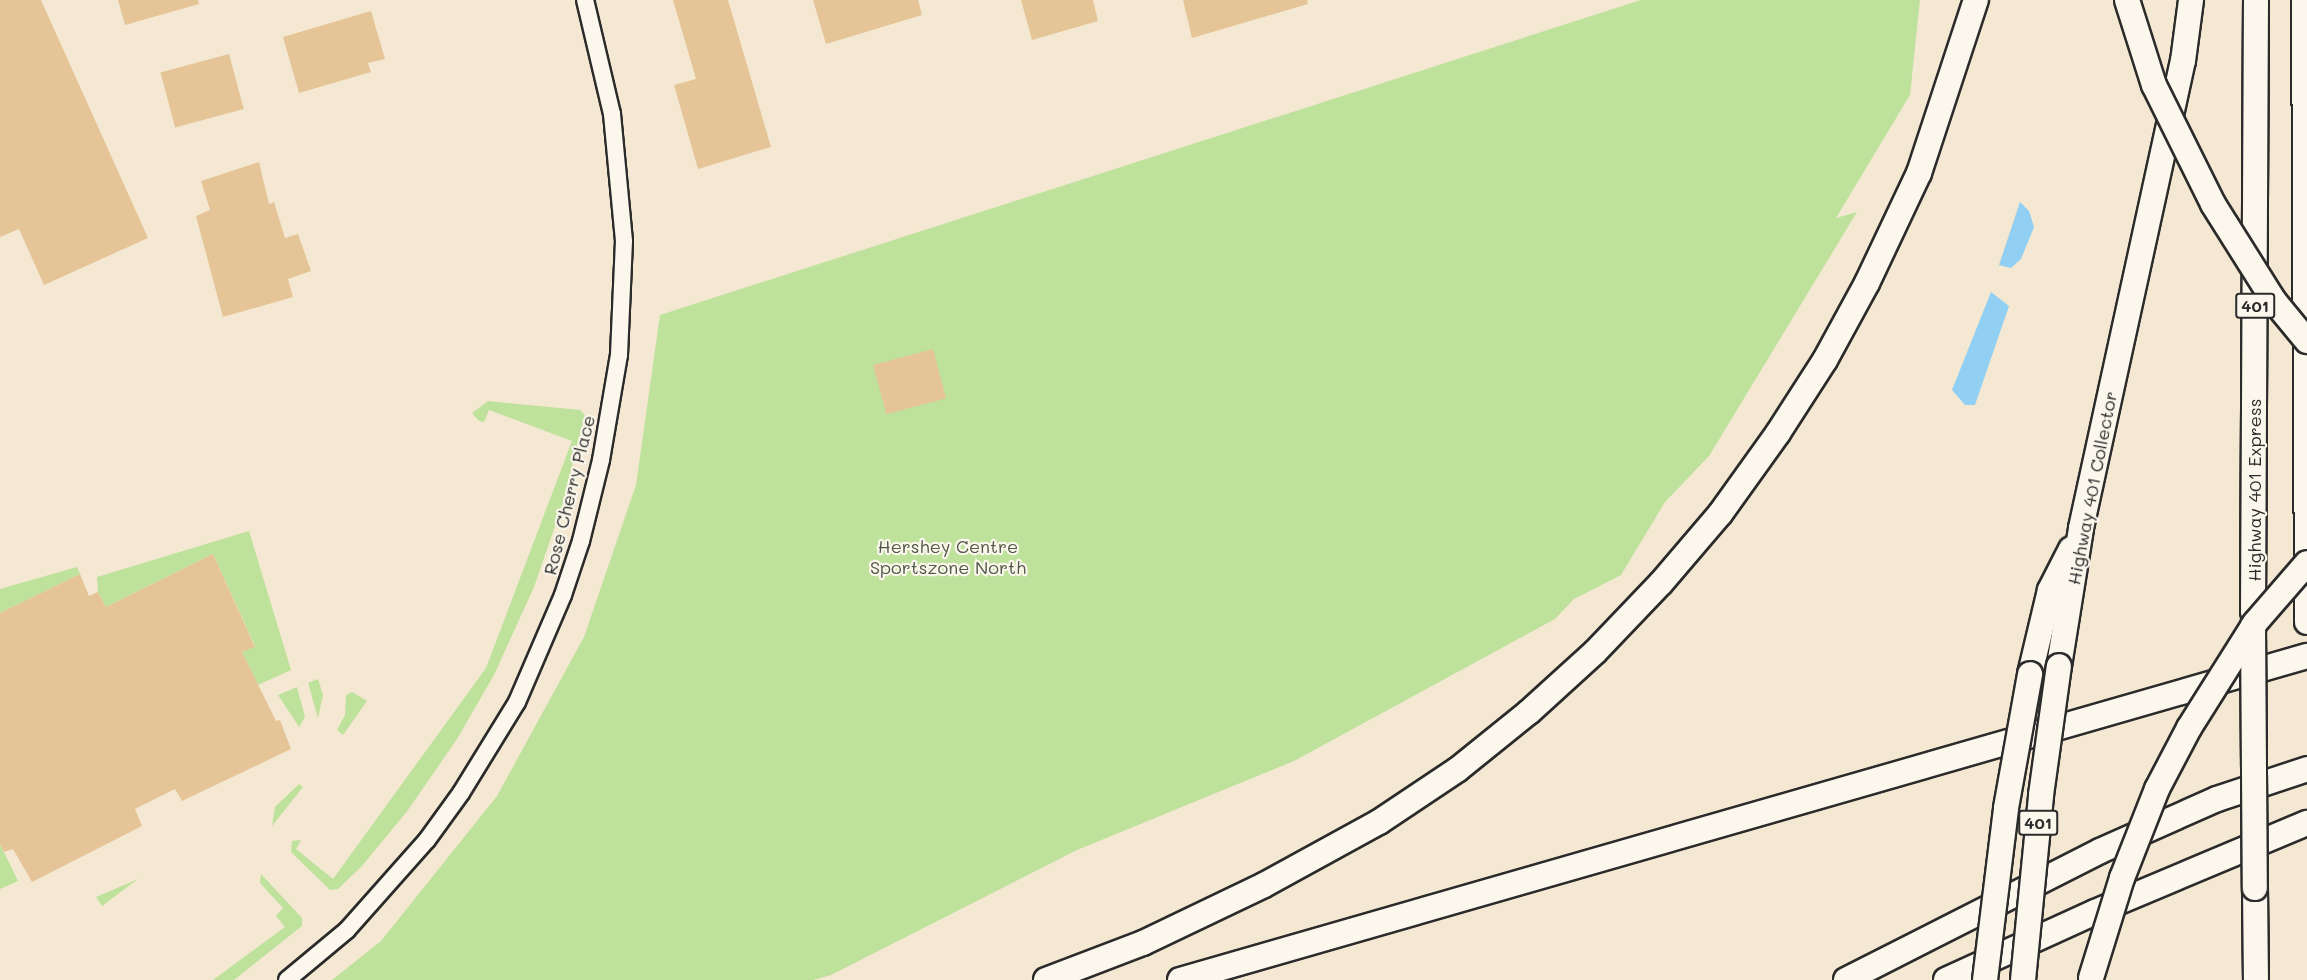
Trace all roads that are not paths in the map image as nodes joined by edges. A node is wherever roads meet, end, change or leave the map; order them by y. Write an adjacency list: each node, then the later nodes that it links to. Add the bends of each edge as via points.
1 (585, 0): 16 (street, Rose Cherry Place, via 612,114 624,241 619,355 601,460 581,541 563,595 517,702 461,793 427,840 347,930)
2 (1976, 0): 17 (highway, via 1919,173 1831,350 1779,433 1720,514 1645,600 1529,712 1457,770 1379,822 1254,890 1143,943)
3 (2127, 0): 7 (highway, bridge, via 2154,85 2213,204 2274,301)
4 (2191, 0): 8 (highway, Highway 401 Collector / 401, via 2178,85)
5 (2256, 0): 23 (highway, Highway 401 Express / 401, bridge)
6 (2304, 0): 10 (highway)
7 (2307, 341)
8 (2081, 528): 21 (highway, bridge, via 2050,590 2030,674 2006,807); 22 (highway, Highway 401 Collector / 401, bridge, via 2041,795)
9 (2307, 562): 15 (highway, bridge, via 2255,623 2189,728 2157,789 2122,878)
10 (2307, 598): 11 (highway)
11 (2307, 622)
12 (2307, 656): 18 (highway)
13 (2307, 769): 19 (highway, via 2217,799 2100,851)
14 (2307, 823): 20 (highway, via 2094,912)
15 (2091, 979)
16 (287, 980)
17 (1046, 980)
18 (1180, 980)
19 (1846, 980)
20 (1946, 980)
21 (1984, 980)
22 (2023, 980)
23 (2256, 980)

